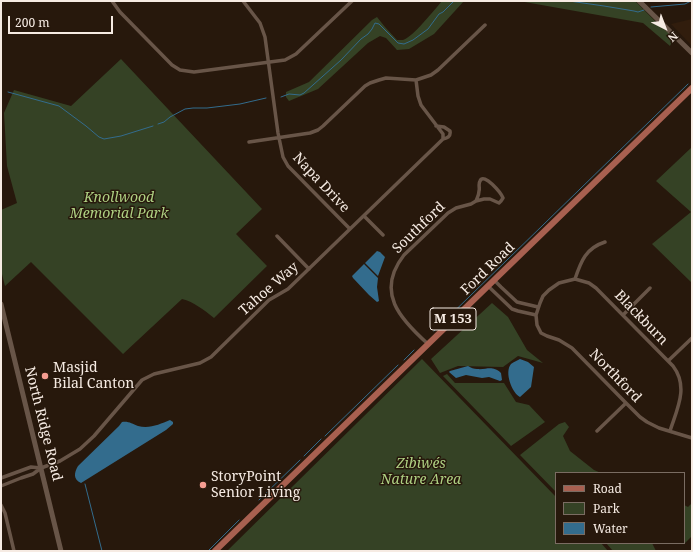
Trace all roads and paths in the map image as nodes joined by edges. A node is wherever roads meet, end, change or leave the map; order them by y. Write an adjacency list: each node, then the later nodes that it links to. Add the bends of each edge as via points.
1 (112, 1): 7 (street, via 169,62 180,70 199,72)
2 (243, 1): 7 (street, Napa Drive, via 262,27)
3 (352, 1): 7 (street, via 296,54 285,60)
4 (639, 1): 6 (street)
5 (485, 25): 8 (street, via 438,70)
6 (692, 52)
7 (268, 63): 11 (street, Napa Drive)
8 (416, 80): 10 (street, via 420,105); 11 (street, via 386,78 370,83 318,130)
9 (692, 88): 22 (main road, Ford Road / M 153)
10 (436, 126): 12 (street, via 443,134); 12 (street, via 450,131 450,136)
11 (279, 137): 13 (street); 16 (street, Napa Drive, via 283,157 288,166)
12 (443, 139): 15 (street, Tahoe Way)
13 (250, 142)
14 (476, 201): 14 (street, Southford, via 487,199 499,203 503,198 502,194 484,178 480,182); 30 (street, Southford, via 448,213 404,255 394,273 391,291 397,311)
15 (364, 216): 16 (street, Tahoe Way); 17 (street)
16 (350, 229): 20 (street, Tahoe Way)
17 (383, 235)
18 (277, 236): 20 (street)
19 (605, 242): 21 (street, via 589,251 580,264)
20 (309, 269): 36 (street, Tahoe Way, via 288,289 269,300 211,357 200,363 154,374 142,380 94,436 60,461)
21 (575, 279): 26 (street, via 559,283 552,288 543,296); 28 (street, Blackburn, via 596,288)
22 (494, 280): 23 (main road, Ford Road / M 153); 26 (street, via 517,302)
23 (488, 286): 27 (street, via 512,309); 30 (main road, Ford Road / M 153)
24 (650, 288): 28 (street)
25 (1, 304): 36 (street, North Ridge Road)
26 (538, 308): 27 (street)
27 (536, 315): 32 (street, Northford, via 541,333 572,348)
28 (623, 315): 31 (street, Blackburn)
29 (692, 338): 31 (street)
30 (428, 344): 42 (main road, Ford Road / M 153)
31 (668, 361): 34 (street, Blackburn, via 677,372 681,385 679,402)
32 (626, 403): 33 (street); 34 (street, Northford, via 647,422)
33 (597, 431)
34 (670, 431): 35 (street, Northford)
35 (692, 438)
36 (41, 468): 37 (street, via 31,467); 38 (street, via 33,474); 41 (street, North Ridge Road)
37 (1, 478)
38 (1, 486)
39 (1, 505): 40 (street)
40 (14, 551)
41 (61, 551)
42 (215, 551)

